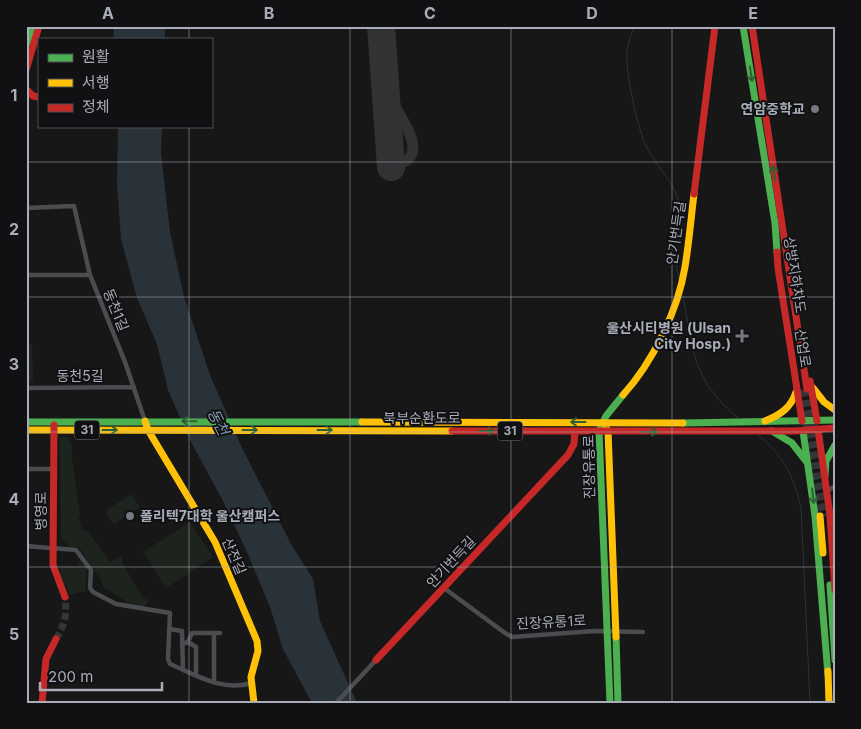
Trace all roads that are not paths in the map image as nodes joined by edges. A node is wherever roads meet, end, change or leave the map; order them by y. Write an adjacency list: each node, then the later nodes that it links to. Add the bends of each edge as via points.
1 (33, 26): 6 (main road)
2 (39, 26): 7 (main road); 8 (main road)
3 (716, 26): 25 (main road, 안기번득길, via 685,268 661,336 629,390 606,415)
4 (743, 26): 12 (main road, 산업로, one-way to 12)
5 (752, 26): 12 (main road, 산업로, one-way to 5)
6 (26, 45)
7 (26, 58)
8 (26, 70)
9 (26, 89): 10 (main road)
10 (38, 97)
11 (26, 208): 14 (street, 동천1길, via 74,206)
12 (778, 222): 15 (main road, 산업로, via 795,287); 18 (main road, 산업로, via 778,268)
13 (26, 275): 14 (street)
14 (90, 275): 16 (street, 동천1길)
15 (810, 381): 19 (main road, via 818,395); 23 (main road, 산업로)
16 (134, 387): 17 (street, 동천5길); 21 (street, 동천1길)
17 (26, 388)
18 (801, 389): 22 (main road, 산업로); 26 (main road, via 779,415)
19 (835, 410)
20 (835, 420): 23 (main road, 31)
21 (145, 421): 25 (main road, 북부순환도로 / 31, one-way to 21); 27 (main road, 북부순환도로 / 31); 31 (main road, 산전길)
22 (802, 421): 23 (main road, 북부순환도로 / 31); 26 (main road, 북부순환도로 / 31); 36 (main road, 산업로)
23 (817, 421): 29 (main road, 산업로)
24 (26, 422): 27 (main road, 북부순환도로 / 31)
25 (604, 422): 26 (main road, 북부순환도로 / 31); 33 (main road, 진장유통로); 34 (main road, 진장유통로)
26 (758, 422)
27 (54, 426): 30 (main road, 북부순환도로 / 31); 31 (main road, 북부순환도로 / 31, one-way to 31); 39 (main road, 병영로)
28 (835, 428): 29 (main road, 북부순환도로)
29 (818, 429): 36 (main road, 북부순환도로); 41 (main road, 산업로)
30 (26, 430)
31 (148, 430): 32 (main road, 북부순환도로 / 31, one-way to 32); 62 (main road, 산전길, via 215,542 257,641)
32 (575, 431): 33 (main road, 북부순환도로 / 31); 46 (main road, 안기번득길, via 574,444 568,455)
33 (599, 431): 34 (main road, 북부순환도로 / 31); 50 (main road, 진장유통로)
34 (608, 431): 35 (main road, 북부순환도로 / 31, one-way to 35); 50 (main road, 진장유통로)
35 (769, 431): 36 (main road, 북부순환도로); 40 (main road, via 788,440 805,460)
36 (803, 431): 40 (main road, 산업로)
37 (835, 445): 41 (main road, via 826,461)
38 (26, 469): 39 (street)
39 (54, 470): 45 (main road, 병영로)
40 (809, 471): 60 (main road, 산업로, one-way to 60)
41 (824, 476): 43 (main road, 산업로)
42 (835, 486): 43 (street)
43 (827, 490): 47 (main road, 산업로)
44 (26, 546): 45 (street)
45 (54, 548): 48 (main road, 병영로, via 54,568); 49 (street, via 77,552 91,570 90,588 93,592 116,604 170,614)
46 (444, 588): 50 (street, 진장유통1로, via 512,637); 56 (main road, 안기번득길)
47 (835, 590)
48 (65, 597)
49 (169, 629): 55 (street, via 182,631); 58 (street, via 168,659 170,664)
50 (611, 631): 51 (street, 진장유통1로); 66 (main road, 진장유통로); 67 (main road, 진장유통로)
51 (643, 632)
52 (214, 633): 53 (street); 55 (street, via 192,633); 61 (street)
53 (220, 633)
54 (56, 639): 63 (main road, via 46,659)
55 (185, 643): 58 (street); 59 (street, via 196,647)
56 (376, 660): 65 (street)
57 (835, 660): 60 (main road, 산업로, via 822,516)
58 (183, 669): 59 (street)
59 (196, 675): 61 (street)
60 (828, 675): 68 (main road, 산업로)
61 (214, 682): 62 (street, via 233,687)
62 (251, 683): 64 (main road, 산전길)
63 (42, 703)
64 (254, 703)
65 (336, 703)
66 (610, 703)
67 (618, 703)
68 (829, 703)

